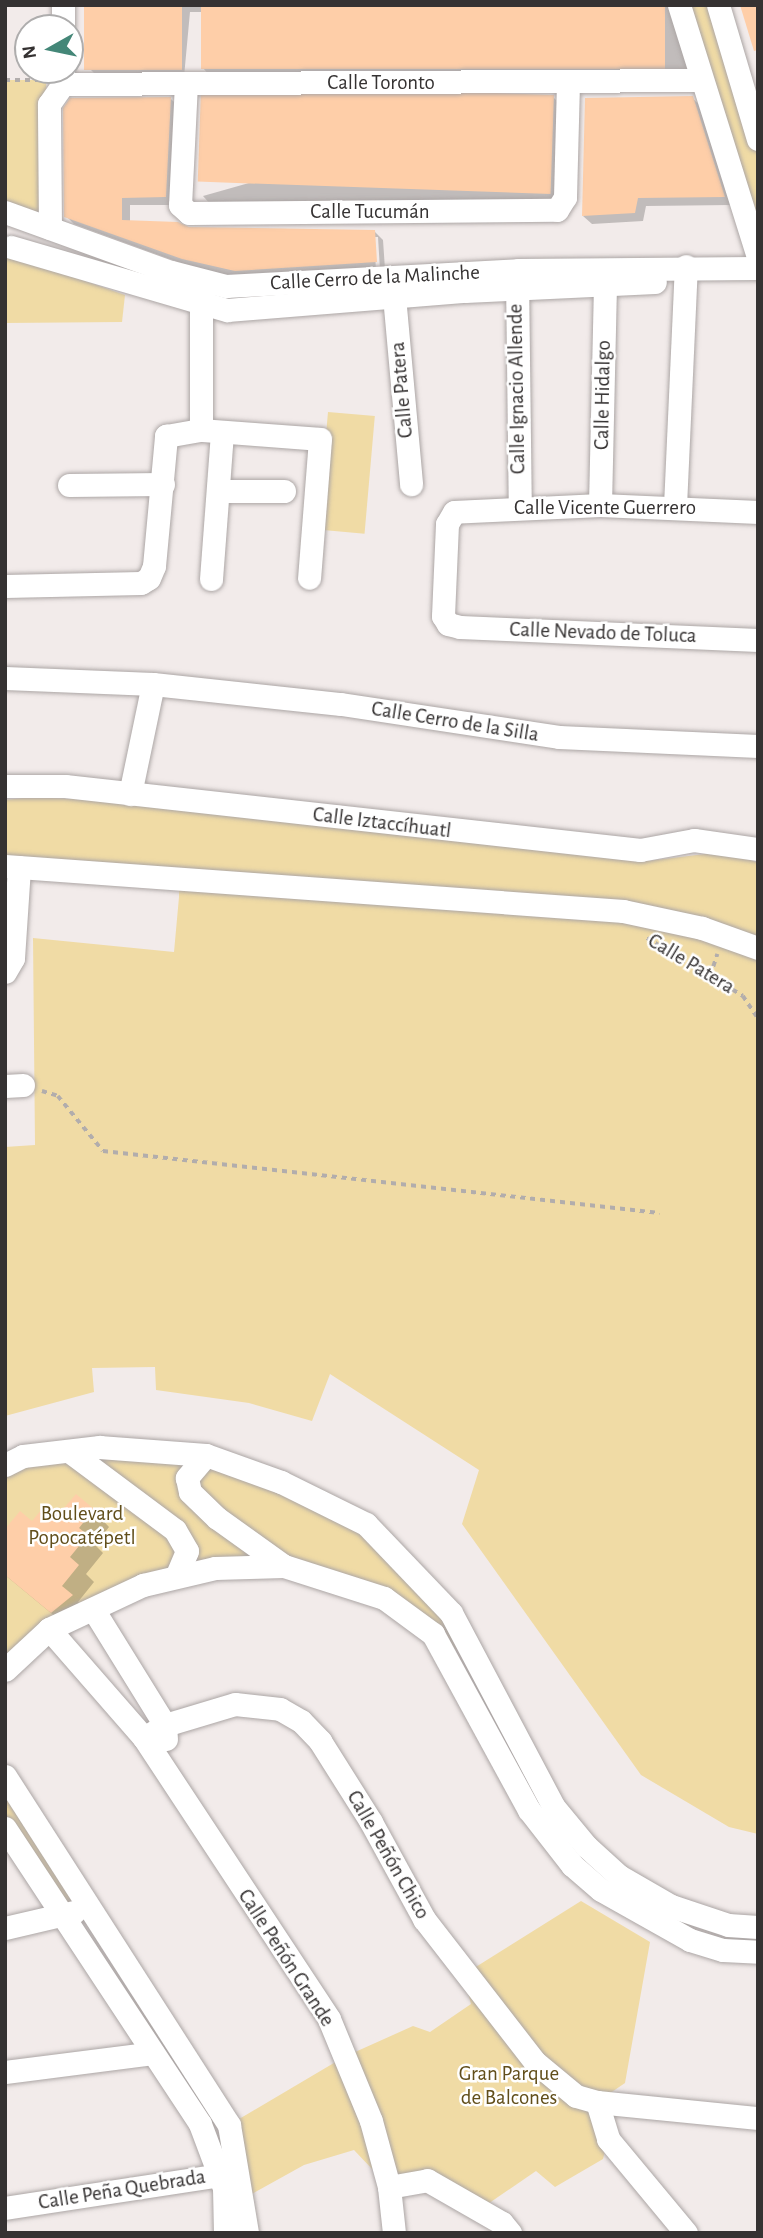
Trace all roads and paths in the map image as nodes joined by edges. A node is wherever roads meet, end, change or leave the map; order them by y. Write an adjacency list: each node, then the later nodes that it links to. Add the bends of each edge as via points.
1 (678, 5): 5 (street)
2 (718, 5): 4 (street)
3 (84, 78): 6 (street, Calle Toronto)
4 (748, 79): 9 (street)
5 (699, 80): 7 (street, Calle Toronto); 12 (street)
6 (186, 83): 7 (street, Calle Toronto); 7 (street, Calle Tucumán, via 180,205 189,213 557,210 565,197)
7 (568, 83)
8 (59, 84): 13 (street, via 49,104)
9 (758, 139)
10 (758, 205): 12 (street)
11 (5, 212): 13 (street, Calle Cerro de la Malinche)
12 (744, 225): 15 (street)
13 (50, 228): 20 (street, Calle Cerro de la Malinche)
14 (11, 247): 23 (street, Calle Cerro de la Malinche)
15 (758, 257)
16 (758, 268): 17 (street, Calle Cerro de la Malinche)
17 (686, 273): 18 (street, Calle Cerro de la Malinche); 19 (street, Calle Cerro de la Malinche); 21 (street, Calle Cerro de la Malinche); 31 (street)
18 (736, 278)
19 (516, 279): 20 (street, Calle Cerro de la Malinche, via 226,286); 21 (street, Calle Cerro de la Malinche); 22 (street, Calle Cerro de la Malinche); 32 (street, Calle Ignacio Allende)
20 (201, 281): 23 (street)
21 (605, 284): 30 (street, Calle Hidalgo)
22 (394, 296): 23 (street, Calle Cerro de la Malinche, via 227,310); 26 (street, Calle Patera)
23 (201, 306): 24 (street)
24 (212, 431): 25 (street, via 166,436); 28 (street); 34 (street, via 320,439)
25 (163, 484): 27 (street); 36 (street, via 149,578 141,583)
26 (411, 484)
27 (69, 485)
28 (219, 491): 29 (street); 35 (street)
29 (284, 491)
30 (600, 505): 31 (street, Calle Vicente Guerrero); 32 (street, Calle Vicente Guerrero)
31 (675, 506): 33 (street, Calle Vicente Guerrero)
32 (520, 507): 37 (street, Calle Vicente Guerrero, via 454,512 447,524 443,616)
33 (758, 512)
34 (309, 578)
35 (211, 579)
36 (5, 586)
37 (448, 624): 38 (street, Calle Nevado de Toluca)
38 (758, 640)
39 (5, 678): 40 (street, Calle Cerro de la Silla)
40 (153, 684): 41 (street, Calle Cerro de la Silla, via 341,704 559,737); 43 (street)
41 (758, 746)
42 (5, 786): 43 (street, Calle Iztaccíhuatl, via 65,786)
43 (130, 794): 44 (street, Calle Iztaccíhuatl, via 580,845 640,850 712,840)
44 (758, 849)
45 (12, 866): 46 (street); 48 (street, via 13,958)
46 (623, 911): 47 (street, via 702,928); 49 (path, Calle Patera, via 636,931 743,996)
47 (758, 948)
48 (6, 972)
49 (758, 1018)
50 (14, 1085): 51 (path, via 58,1096 103,1151)
51 (660, 1213)
52 (69, 1451): 53 (street, via 99,1447); 54 (street, via 23,1456); 56 (street, via 175,1530 187,1551)
53 (206, 1455): 55 (street, via 187,1478 190,1492 217,1518); 68 (street, via 281,1482 366,1524 450,1613 553,1806 619,1876 671,1906 728,1925)
54 (5, 1465)
55 (284, 1566): 56 (street, via 215,1567); 70 (street, via 384,1598 433,1634 528,1810 572,1865 601,1890 690,1940 723,1950)
56 (177, 1575): 57 (street)
57 (93, 1609): 58 (street); 60 (street, Calle Peñón Grande)
58 (49, 1629): 59 (street); 61 (street, Calle Peñón Grande)
59 (8, 1664)
60 (165, 1725): 61 (street, Calle Peñón Chico); 63 (street, Calle Peñón Grande); 73 (street, Calle Peñón Chico, via 235,1703 281,1709 301,1721 320,1741 424,1919 463,1975 535,2062 576,2096)
61 (144, 1738): 63 (street, Calle Peñón Grande)
62 (5, 1760): 64 (street)
63 (171, 1777): 76 (street, Calle Peñón Grande, via 329,2019 371,2122)
64 (9, 1780): 66 (street)
65 (7, 1831): 67 (street)
66 (91, 1908): 67 (street); 75 (street, via 229,2125)
67 (62, 1915): 69 (street); 71 (street)
68 (758, 1927)
69 (5, 1928)
70 (758, 1952)
71 (153, 2053): 72 (street); 75 (street)
72 (5, 2072)
73 (597, 2102): 74 (street, Calle Peñón Chico); 82 (street, via 608,2139)
74 (758, 2118)
75 (229, 2173): 77 (street, Calle Peña Quebrada); 78 (street); 79 (street)
76 (389, 2187): 80 (street, Calle Peñón Grande); 81 (street, via 427,2180 502,2223)
77 (5, 2208)
78 (225, 2233)
79 (247, 2233)
80 (394, 2233)
81 (510, 2233)
82 (686, 2233)

